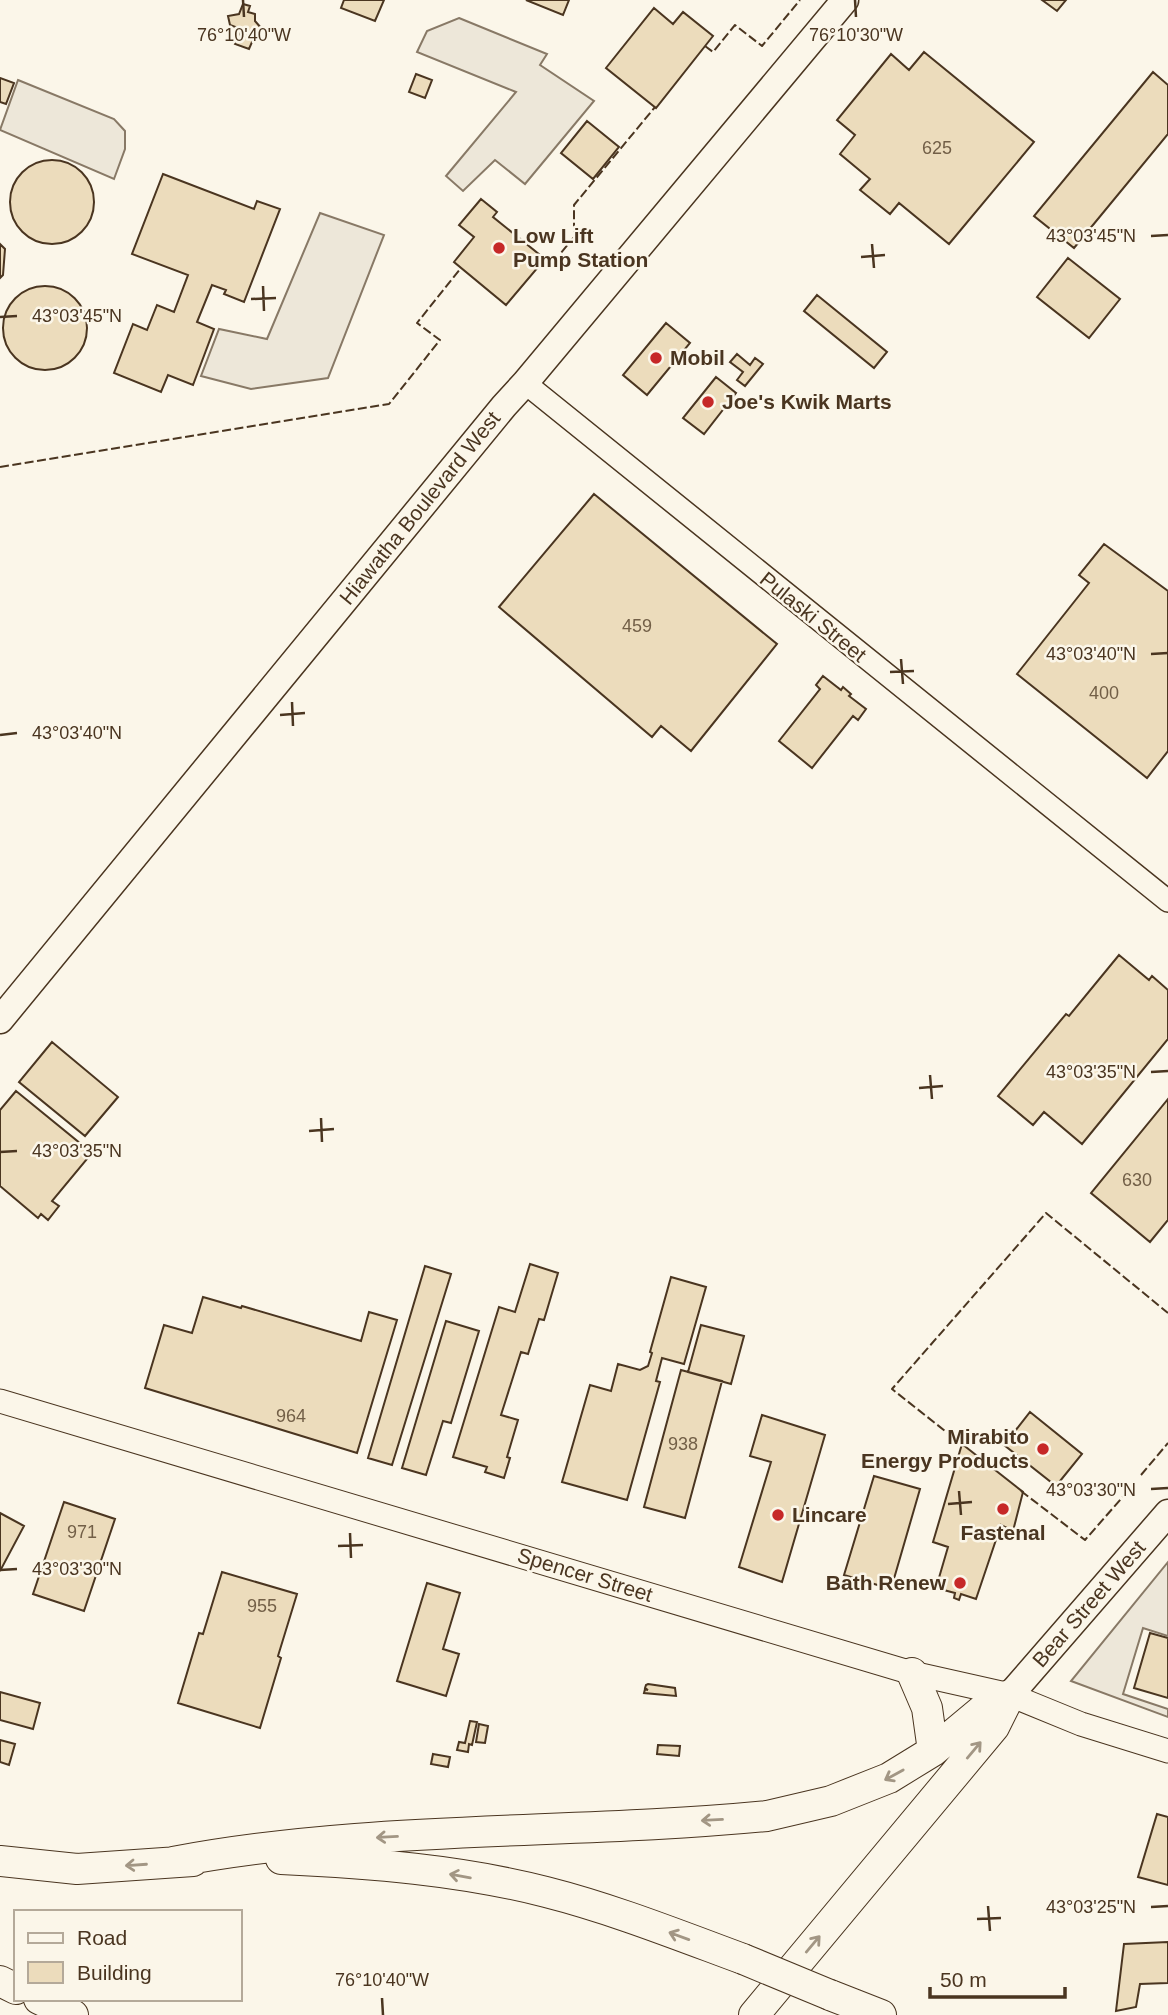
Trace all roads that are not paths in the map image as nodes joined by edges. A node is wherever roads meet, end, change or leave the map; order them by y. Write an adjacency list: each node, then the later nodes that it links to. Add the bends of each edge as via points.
1 (845, 0): 2 (main road, Hiawatha Boulevard West)
2 (525, 383): 3 (street, Pulaski Street); 4 (main road, Hiawatha Boulevard West)
3 (1168, 901)
4 (0, 1020)
5 (0, 1401): 7 (main road, Spencer Street)
6 (1168, 1513): 8 (main road, Bear Street West)
7 (912, 1672): 8 (main road, Spencer Street); 9 (highway, via 927,1708)
8 (1010, 1695): 9 (highway, via 981,1711); 10 (main road, Spencer Street); 15 (highway, one-way to 8, via 994,1727)
9 (933, 1751): 12 (highway, one-way to 12, via 890,1778 831,1801 767,1816 316,1841)
10 (1168, 1751)
11 (0, 1861): 12 (highway, one-way to 11, via 77,1869)
12 (173, 1862): 16 (highway, one-way to 12, bridge, via 634,1919 545,1892 380,1865 282,1859)
13 (42, 2001): 14 (highway)
14 (74, 2015)
15 (754, 2015)
16 (881, 2015)

